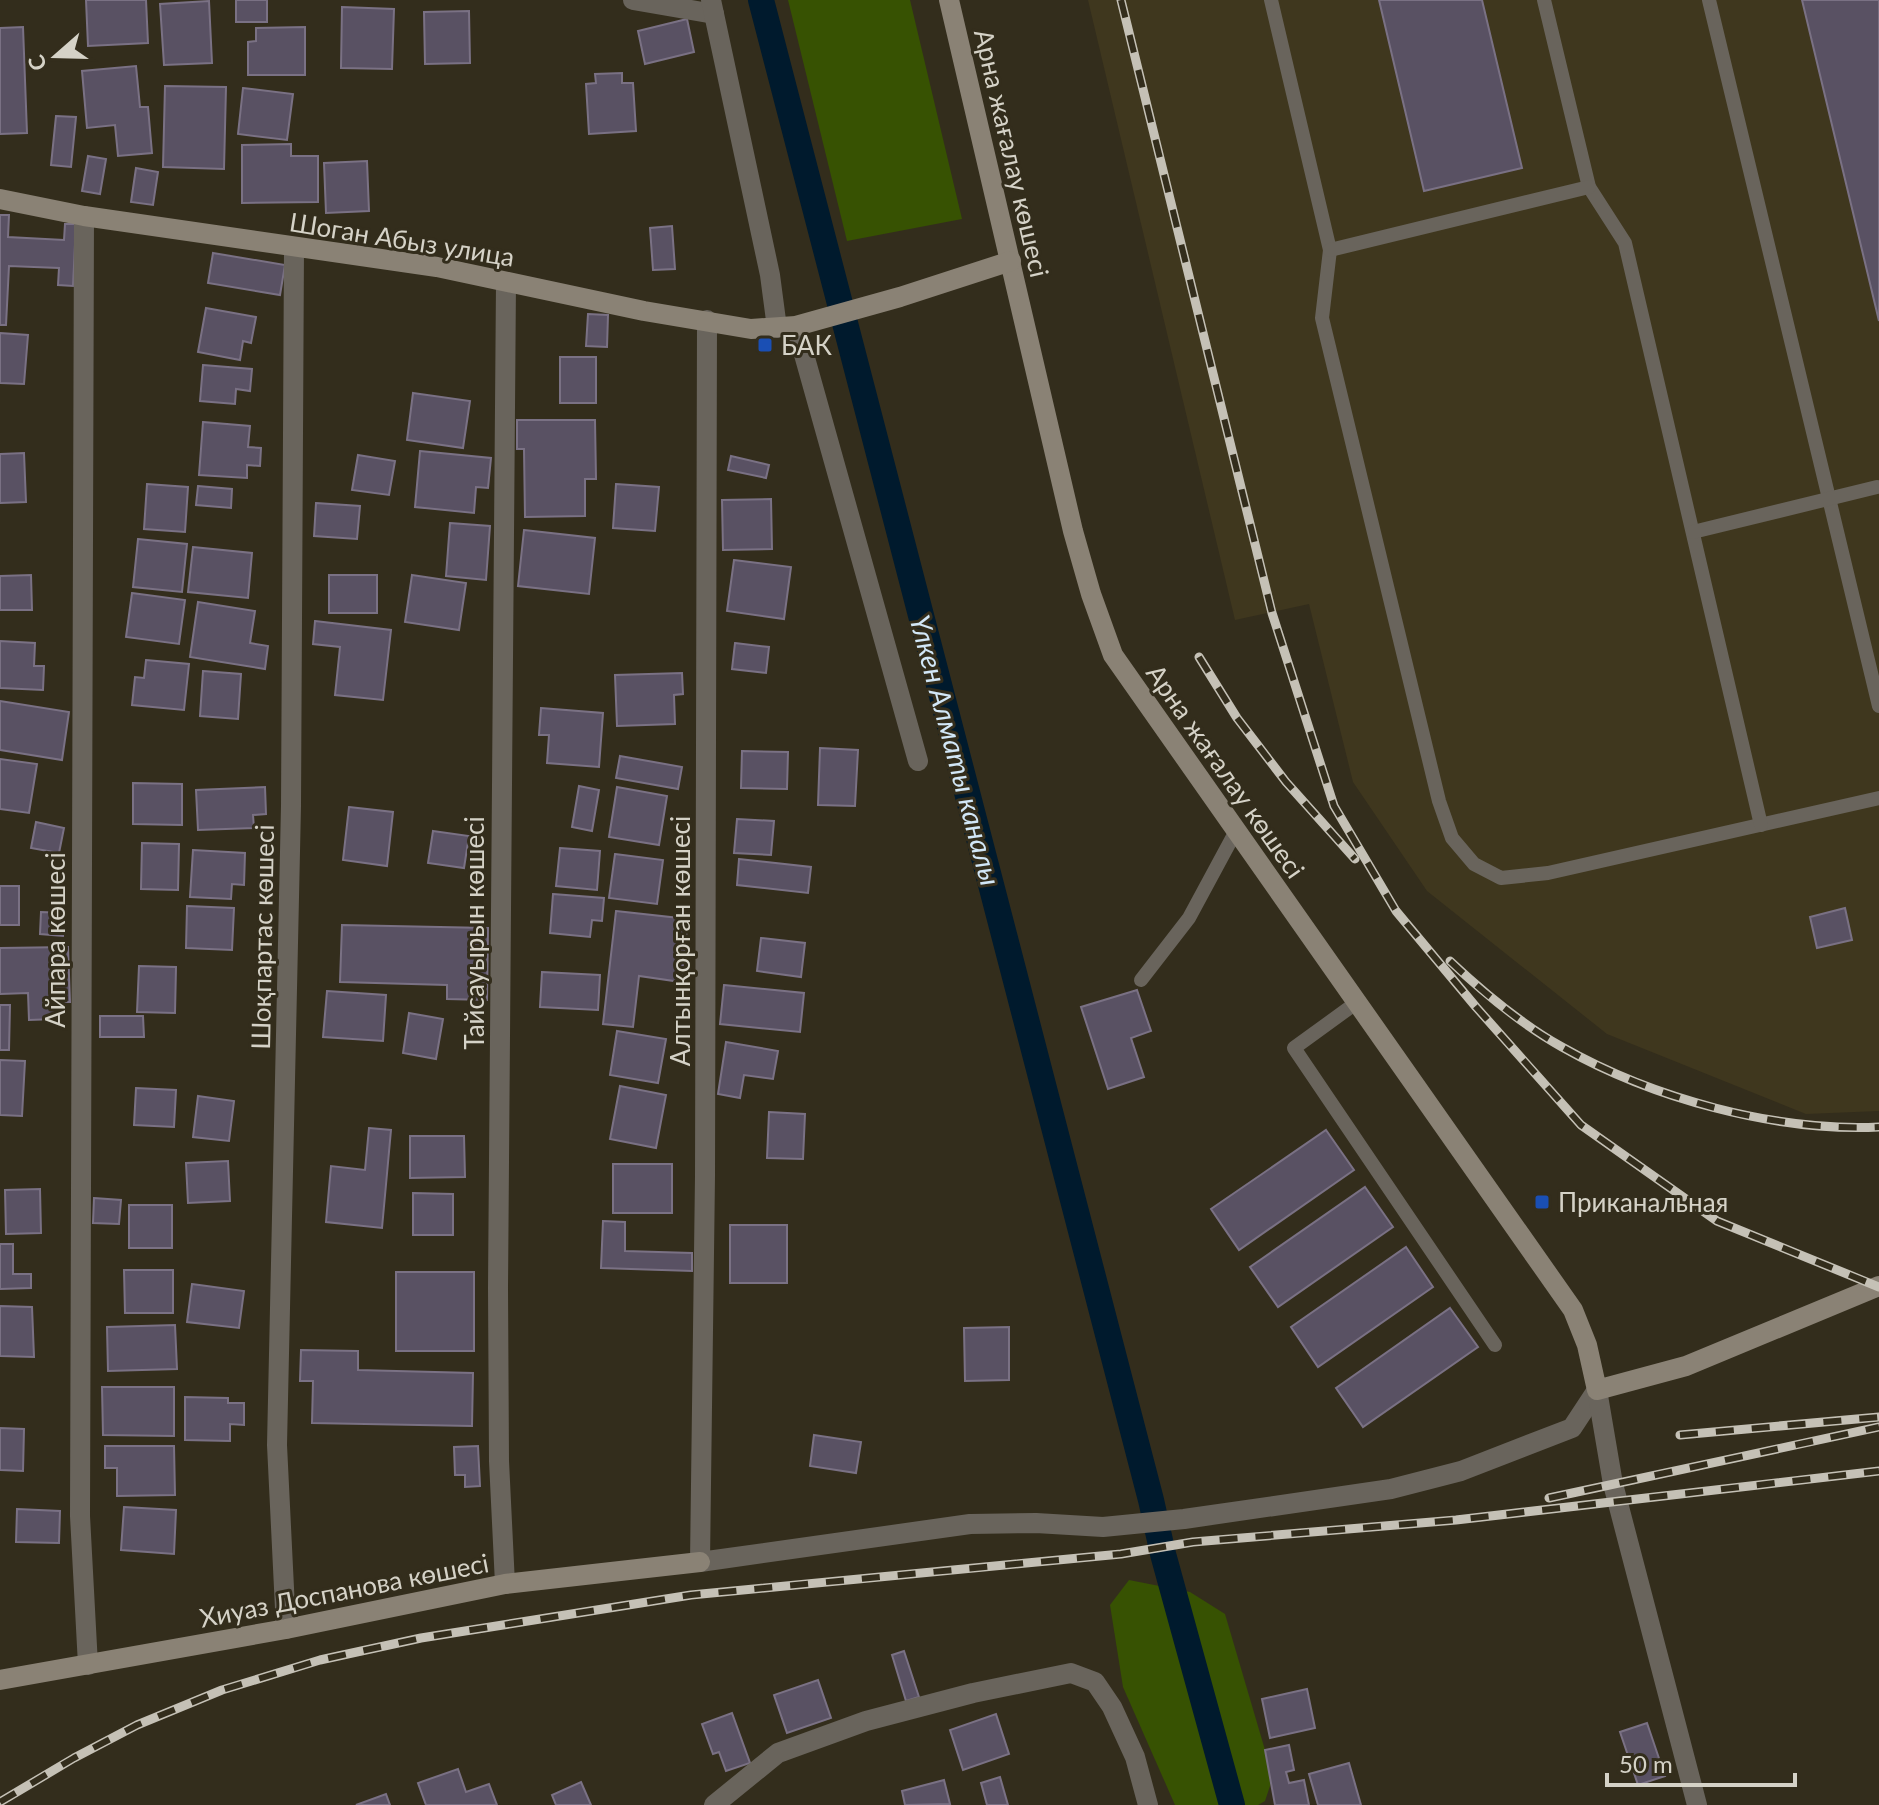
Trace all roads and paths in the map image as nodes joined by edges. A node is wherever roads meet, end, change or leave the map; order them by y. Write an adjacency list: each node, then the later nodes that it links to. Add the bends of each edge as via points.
1 (633, 0): 6 (street)
2 (949, 0): 12 (street, Арна жағалау көшесі)
3 (1271, 0): 11 (lane)
4 (1544, 0): 7 (lane)
5 (1709, 0): 17 (lane)
6 (712, 7): 15 (street)
7 (1589, 187): 11 (lane); 18 (lane, via 1625,243)
8 (0, 199): 9 (street, Шоган Абыз улица)
9 (84, 216): 10 (street, Шоган Абыз улица); 32 (street, Айпара көшесі, via 80,1516)
10 (294, 247): 13 (street, Шоган Абыз улица); 31 (street, Шоқпартас көшесі, via 290,821 277,1445)
11 (1330, 250): 22 (lane, via 1322,318 1452,838 1474,864 1501,878 1548,873)
12 (1011, 261): 15 (street, Шоган Абыз улица); 23 (street, Арна жағалау көшесі, via 1073,531 1113,655)
13 (506, 282): 14 (street, Шоган Абыз улица); 30 (street, Тайсауырын көшесі, via 498,1288)
14 (707, 320): 15 (street, Шоган Абыз улица, via 751,329); 29 (street, Алтынқорған көшесі)
15 (786, 327): 20 (street)
16 (1877, 487): 17 (lane)
17 (1829, 499): 18 (lane); 19 (lane)
18 (1693, 532): 22 (lane)
19 (1879, 706)
20 (918, 761)
21 (1879, 798): 22 (lane)
22 (1761, 825)
23 (1237, 829): 24 (lane, via 1189,918); 25 (street, Арна жағалау көшесі)
24 (1141, 980)
25 (1356, 1003): 27 (lane, via 1294,1048); 28 (street, Арна жағалау көшесі, via 1573,1310)
26 (1879, 1286): 28 (street, via 1686,1366)
27 (1495, 1345)
28 (1597, 1390): 29 (street, via 1572,1428 1461,1471 1391,1489 1103,1527 970,1524); 36 (street, Арна жағалау көшесі, via 1618,1500)
29 (700, 1562): 30 (street, Хиуаз Доспанова көшесі)
30 (505, 1584): 31 (street, Хиуаз Доспанова көшесі)
31 (286, 1629): 32 (street, Хиуаз Доспанова көшесі)
32 (88, 1665): 33 (street, Хиуаз Доспанова көшесі)
33 (0, 1680)
34 (714, 1805): 35 (street, via 778,1753 866,1721 1071,1673 1095,1682 1112,1707 1135,1757)
35 (1148, 1805)
36 (1697, 1805)

